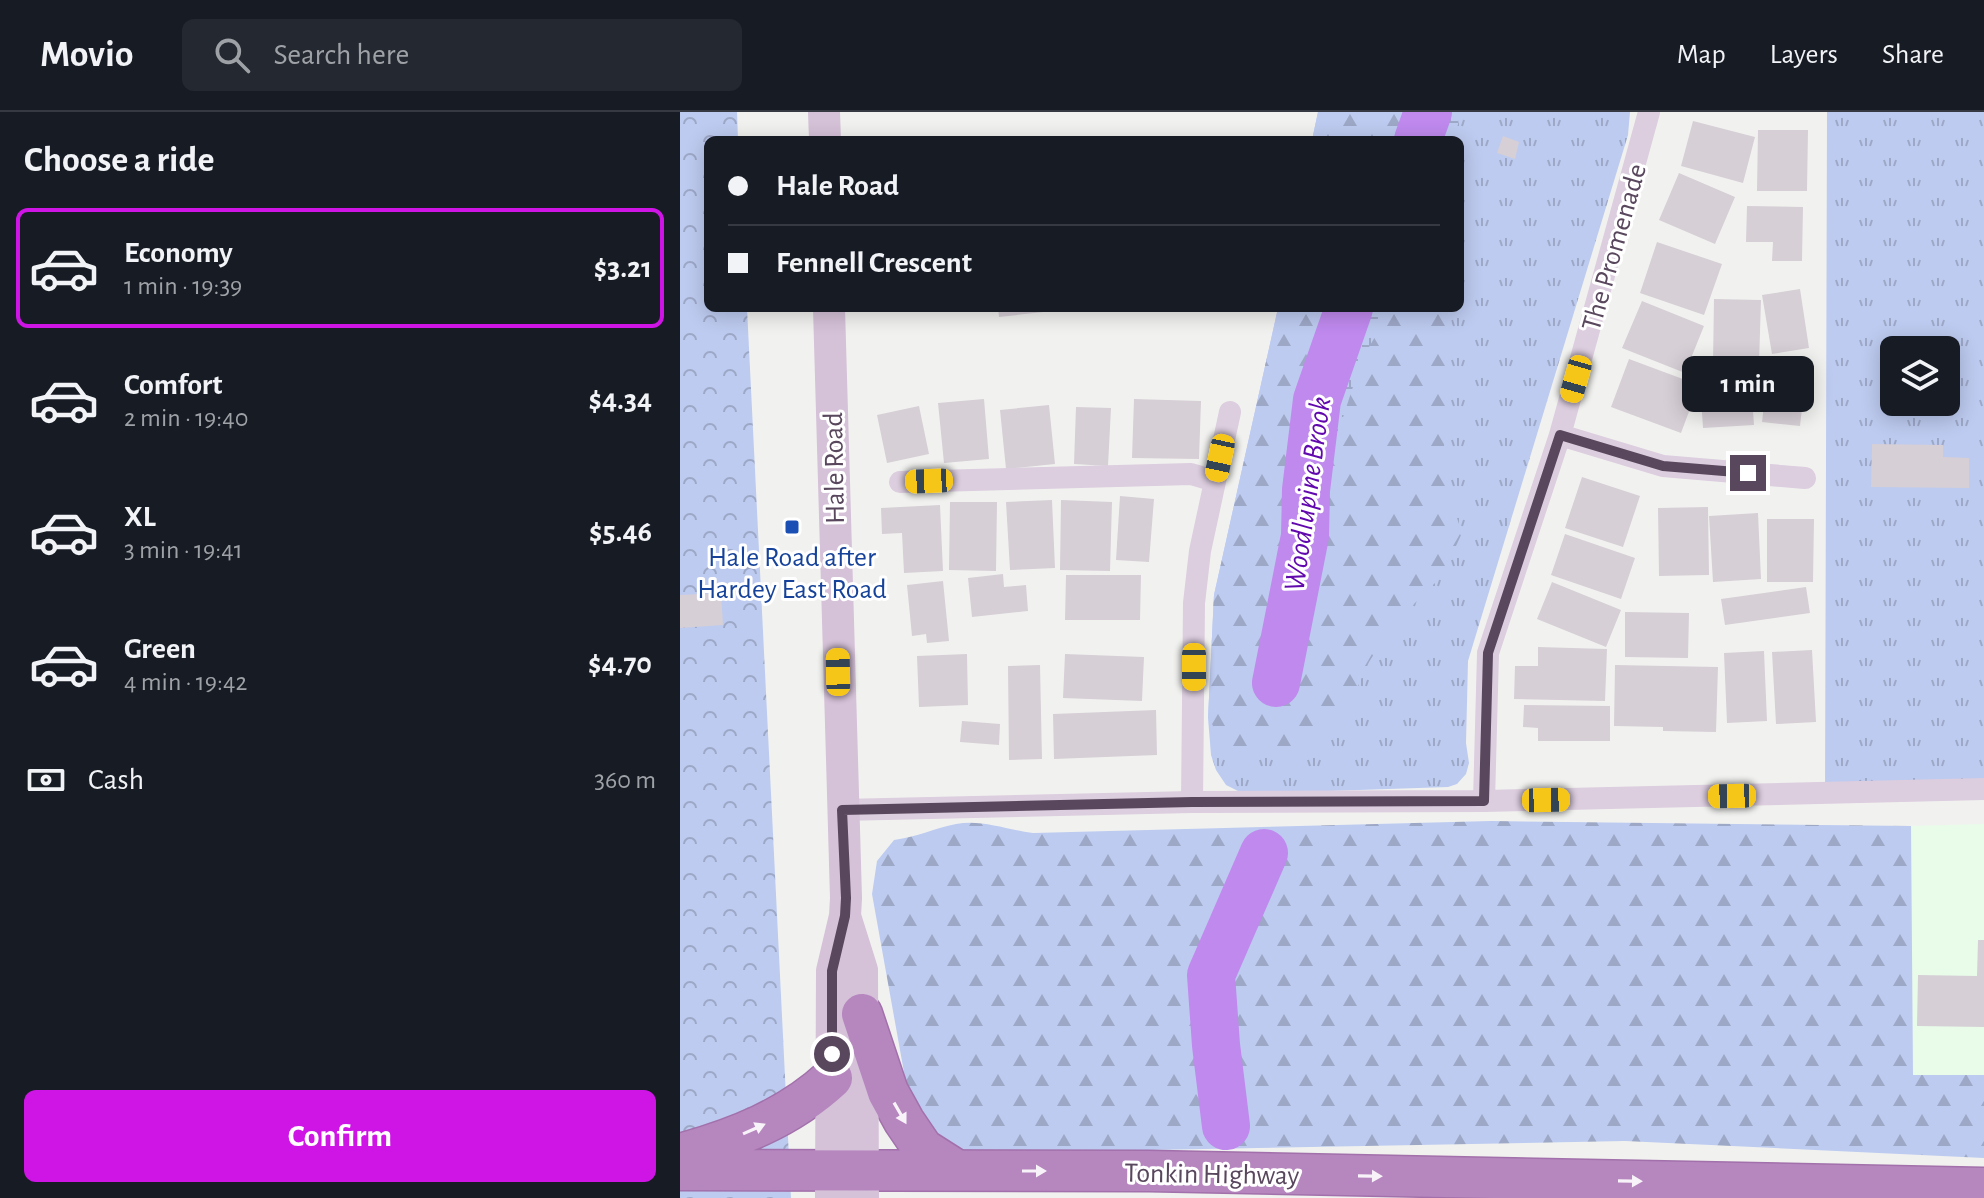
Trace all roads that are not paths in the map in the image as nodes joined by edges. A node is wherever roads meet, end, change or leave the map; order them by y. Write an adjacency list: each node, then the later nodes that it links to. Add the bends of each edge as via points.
1 (824, 112): 3 (main road)
2 (1649, 112): 6 (street, The Promenade)
3 (825, 136)
4 (829, 312): 13 (main road, Hale Road)
5 (1230, 412): 8 (street)
6 (1560, 435): 7 (street, via 1663,466); 11 (street, The Promenade, via 1488,653)
7 (1805, 478)
8 (1215, 481): 9 (street, via 1191,474); 12 (street, via 1194,603)
9 (900, 482)
10 (1984, 789): 11 (street)
11 (1484, 801): 12 (street)
12 (1192, 802): 13 (street)
13 (842, 810): 14 (main road, Hale Road)
14 (845, 916): 15 (main road, Hale Road, via 862,970); 16 (main road, Hale Road, via 832,971)
15 (862, 1014): 19 (highway, one-way to 19, via 888,1092 904,1121 923,1149); 20 (main road, Hale Road)
16 (832, 1078): 17 (highway, one-way to 16, via 767,1123); 20 (main road, Hale Road)
17 (680, 1154)
18 (680, 1170): 20 (highway, Tonkin Highway)
19 (956, 1170): 20 (highway, Tonkin Highway); 21 (highway, Tonkin Highway, one-way to 21)
20 (847, 1185)
21 (1984, 1188)

